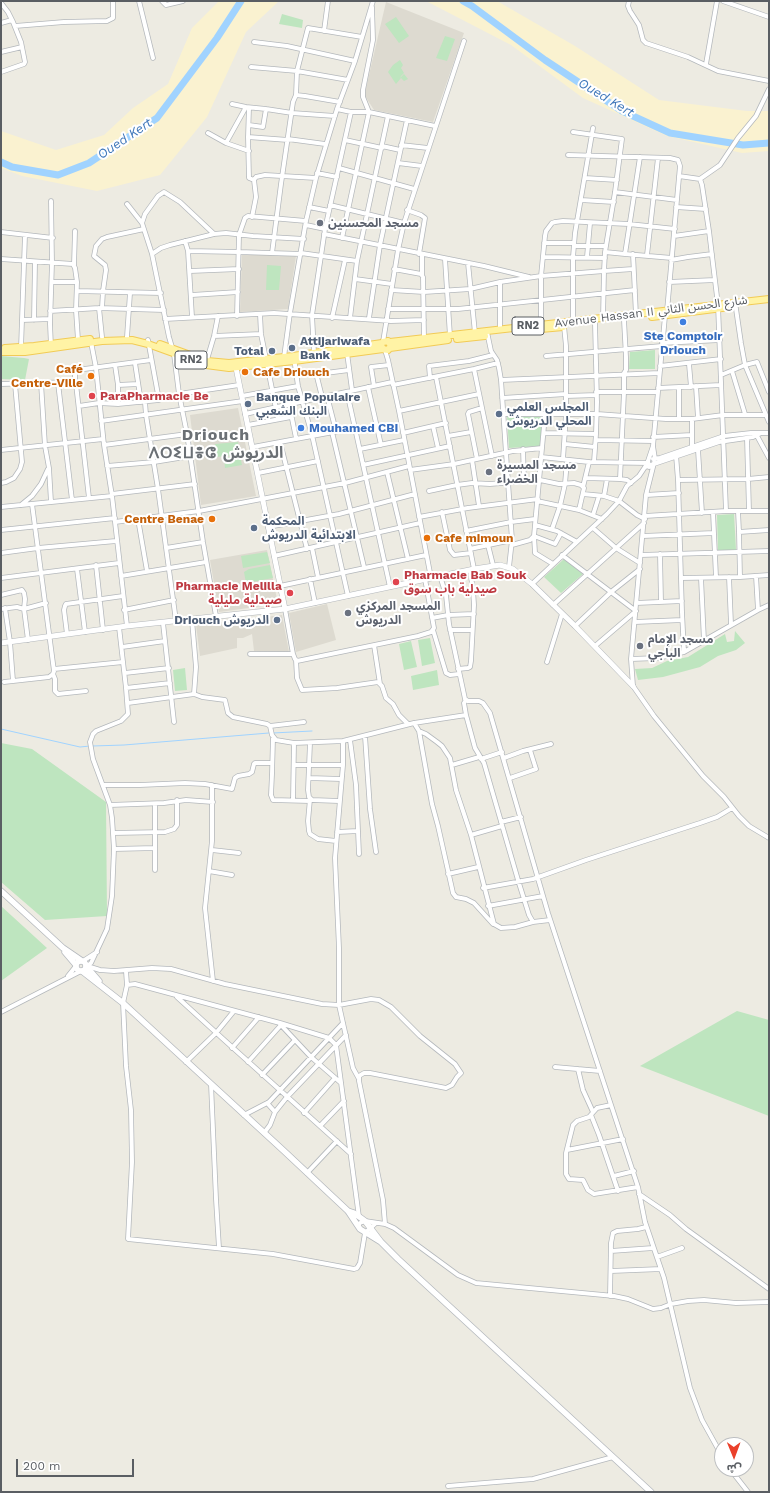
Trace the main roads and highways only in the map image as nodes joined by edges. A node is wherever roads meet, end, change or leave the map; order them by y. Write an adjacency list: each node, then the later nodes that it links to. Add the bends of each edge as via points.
1 (769, 299): 3 (main road, Avenue Hassan II شارع الحسن الثاني / RN2)
2 (769, 302): 3 (main road, Avenue Hassan II شارع الحسن الثاني / RN2)
3 (735, 304): 4 (main road, Avenue Hassan II شارع الحسن الثاني / RN2)
4 (666, 314): 5 (main road, Avenue Hassan II شارع الحسن الثاني / RN2, via 595,323); 5 (main road, Avenue Hassan II شارع الحسن الثاني / RN2, via 603,318)
5 (564, 324): 6 (main road, Avenue Hassan II شارع الحسن الثاني / RN2); 6 (main road, Avenue Hassan II شارع الحسن الثاني / RN2, via 500,330)
6 (487, 334): 9 (main road, Avenue Hassan II شارع الحسن الثاني / RN2); 9 (main road, Avenue Hassan II شارع الحسن الثاني / RN2, via 474,333)
7 (91, 341): 8 (main road, Avenue Hassan II شارع الحسن الثاني / RN2); 8 (main road, Avenue Hassan II شارع الحسن الثاني / RN2, via 102,337 127,337); 10 (main road, Avenue Hassan II شارع الحسن الثاني / RN2); 10 (main road, Avenue Hassan II شارع الحسن الثاني / RN2, via 78,340)
8 (148, 342): 15 (main road, Avenue Hassan II شارع الحسن الثاني / RN2, via 222,368)
9 (386, 345): 12 (main road, Avenue Hassan II شارع الحسن الثاني / RN2)
10 (51, 346): 11 (main road, Avenue Hassan II شارع الحسن الثاني / RN2); 13 (main road, Avenue Hassan II شارع الحسن الثاني / RN2, via 25,352)
11 (1, 348)
12 (346, 351): 14 (main road, Avenue Hassan II شارع الحسن الثاني / RN2); 14 (main road, Avenue Hassan II شارع الحسن الثاني / RN2, via 314,353)
13 (1, 352)
14 (294, 358): 15 (main road, Avenue Hassan II شارع الحسن الثاني / RN2); 15 (main road, Avenue Hassan II شارع الحسن الثاني / RN2, via 284,357)
15 (266, 361)
16 (1, 891): 17 (main road)
17 (63, 948): 18 (main road); 18 (main road, via 76,966 78,962)
18 (84, 966): 19 (main road, via 101,985)
19 (348, 1211): 20 (main road, via 365,1221); 20 (main road, via 365,1233)
20 (381, 1242): 21 (main road)
21 (651, 1492)

